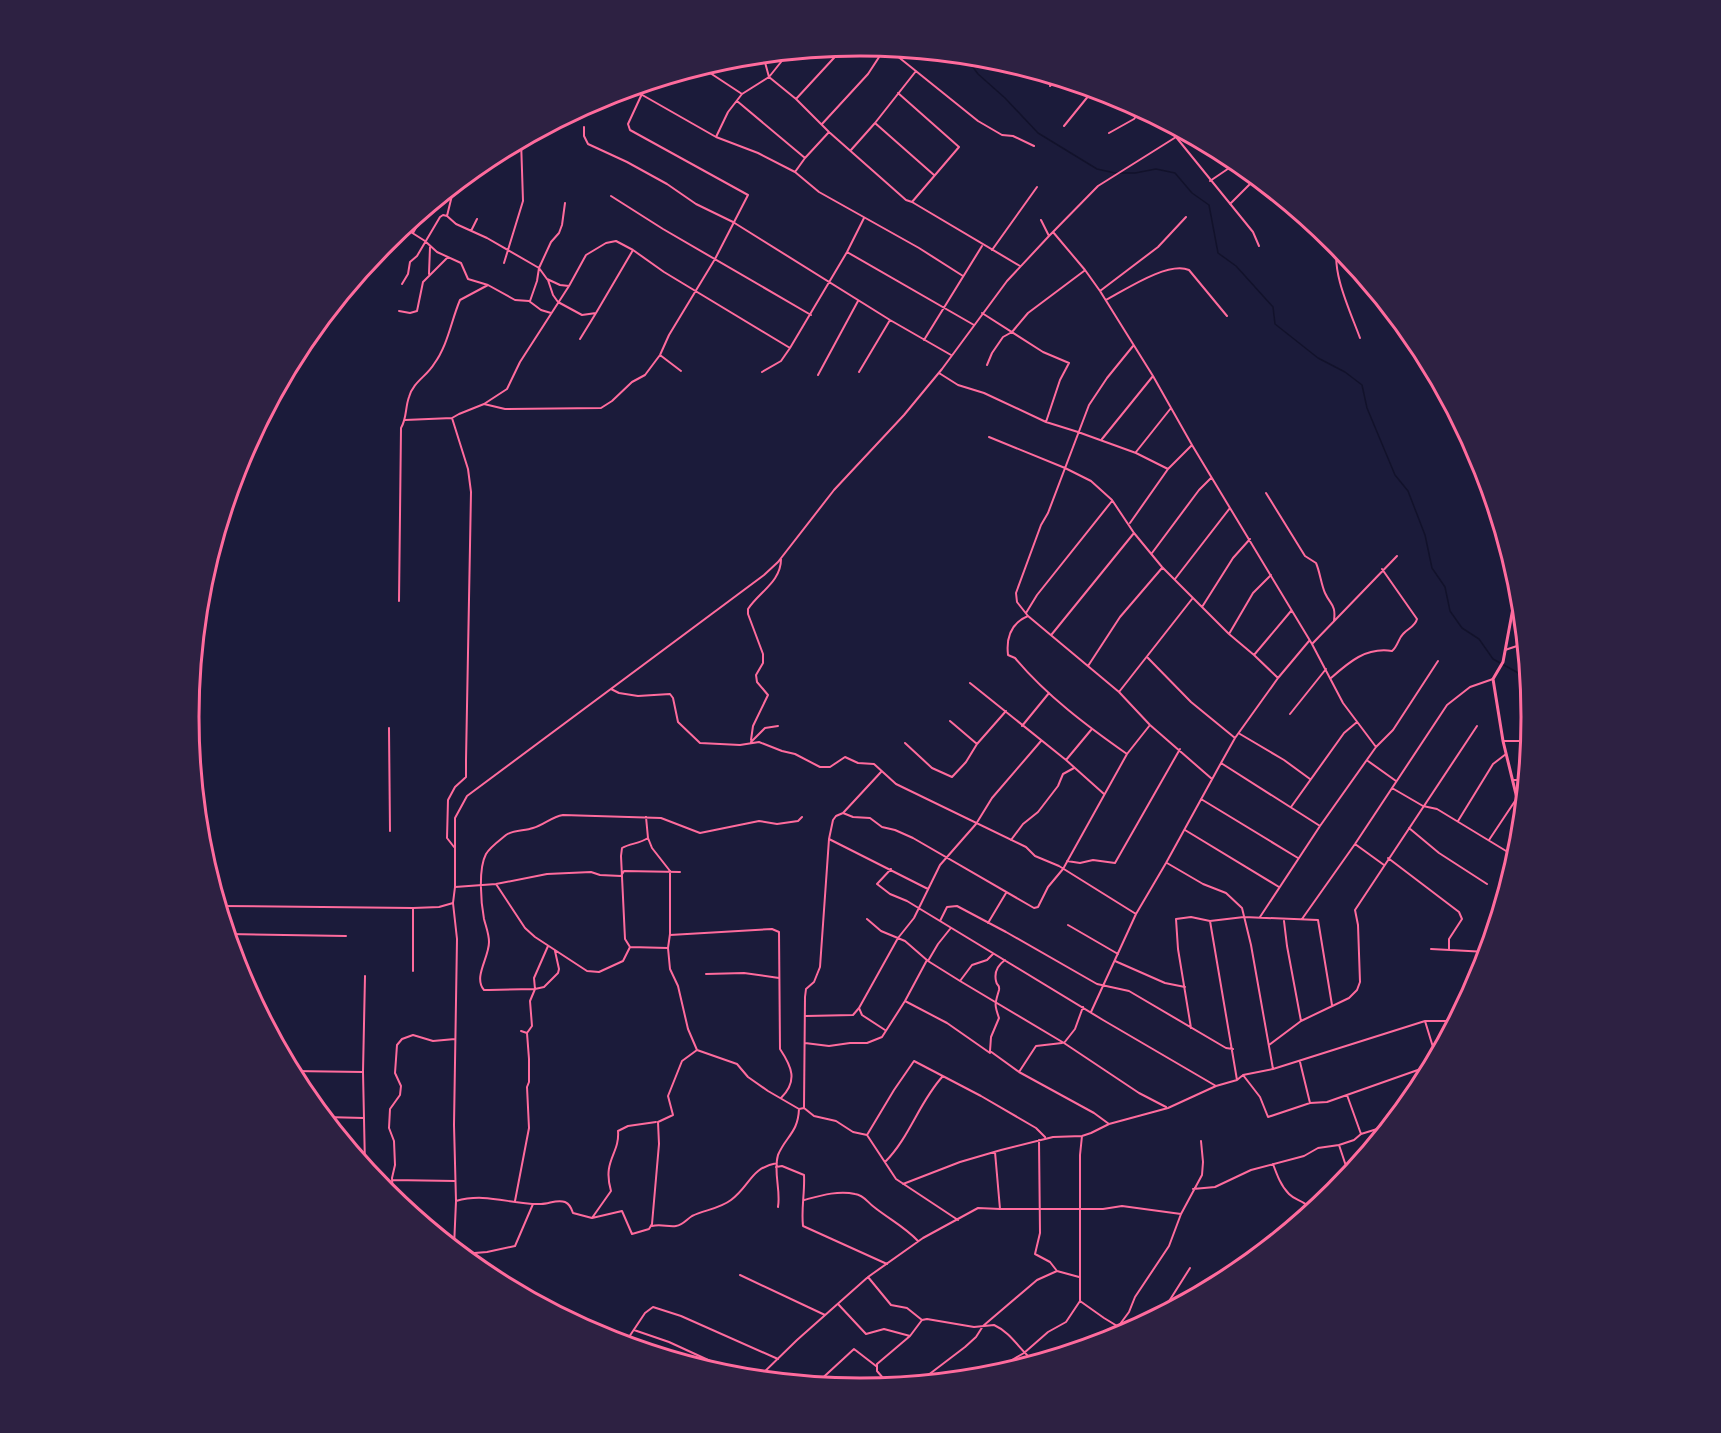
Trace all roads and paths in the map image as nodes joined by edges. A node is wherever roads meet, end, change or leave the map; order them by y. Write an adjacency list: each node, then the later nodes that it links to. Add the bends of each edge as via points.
1 (879, 56): 17 (street)
2 (835, 57): 13 (street)
3 (898, 57): 6 (street)
4 (782, 60): 8 (street)
5 (765, 62): 8 (street)
6 (917, 71): 9 (street); 24 (street, via 978,122)
7 (711, 73): 10 (street)
8 (769, 77): 10 (street); 13 (street)
9 (898, 93): 16 (street); 30 (street, via 959,147)
10 (742, 94): 14 (street)
11 (641, 95): 22 (street); 44 (street, via 628,127 748,195)
12 (1088, 97): 18 (street)
13 (796, 99): 17 (street)
14 (737, 101): 22 (street); 27 (street)
15 (1136, 116): 21 (street)
16 (875, 123): 26 (street); 30 (street)
17 (822, 124): 20 (street)
18 (1064, 126)
19 (584, 128): 44 (street, via 588,144)
20 (829, 132): 26 (street); 27 (street)
21 (1109, 133)
22 (716, 137): 29 (street)
23 (1176, 137): 31 (street); 47 (street, via 1089,194)
24 (1034, 146)
25 (522, 149): 54 (street, via 523,201)
26 (851, 150): 36 (street)
27 (805, 158): 29 (street)
28 (1229, 168): 31 (street)
29 (795, 172): 41 (street, via 819,192)
30 (935, 176): 36 (street)
31 (1210, 181): 38 (street)
32 (1251, 183): 38 (street)
33 (1036, 187): 56 (street)
34 (611, 196): 60 (street)
35 (451, 198): 39 (street)
36 (912, 202): 51 (street)
37 (565, 204): 63 (street, via 559,233)
38 (1230, 204): 53 (street, via 1253,232)
39 (447, 216): 46 (street); 50 (street, via 440,216)
40 (1186, 217): 73 (street, via 1158,247)
41 (864, 218): 57 (street); 66 (street)
42 (477, 219): 46 (street)
43 (1041, 220): 49 (street)
44 (733, 222): 60 (street); 68 (street)
45 (415, 229): 48 (street)
46 (471, 231): 54 (street)
47 (1053, 232): 49 (street); 64 (street)
48 (413, 233): 50 (street)
49 (1049, 236): 62 (street)
50 (425, 241): 52 (street); 69 (street, via 410,262)
51 (982, 245): 56 (street); 66 (street)
52 (430, 246): 58 (street); 65 (street)
53 (1259, 246)
54 (507, 249): 61 (street); 63 (street)
55 (633, 250): 71 (street, via 616,241 606,243 586,255); 72 (street); 81 (street)
56 (992, 250): 62 (street)
57 (847, 252): 68 (street); 78 (street)
58 (448, 257): 65 (street); 70 (street, via 460,264 468,279)
59 (1337, 259): 88 (street, via 1340,281)
60 (715, 260): 72 (street); 83 (street)
61 (504, 263)
62 (1020, 266): 82 (street)
63 (539, 268): 67 (street); 75 (street)
64 (1085, 270): 73 (street); 87 (street, via 1028,313)
65 (429, 274): 79 (street, via 423,282 417,311)
66 (963, 276): 78 (street)
67 (547, 279): 71 (street); 77 (street)
68 (829, 283): 76 (street); 83 (street)
69 (402, 284)
70 (488, 285): 75 (street, via 515,300); 105 (street, via 460,300 434,366 416,383 409,397)
71 (569, 286): 77 (street)
72 (696, 289): 92 (street); 93 (street)
73 (1100, 291): 74 (street)
74 (1106, 300): 84 (street, via 1165,270 1182,267 1189,270); 91 (street)
75 (530, 301): 80 (street)
76 (858, 301): 85 (street); 100 (street)
77 (558, 302): 80 (street); 81 (street, via 582,315)
78 (944, 307): 86 (street); 90 (street)
79 (399, 310)
80 (551, 313): 102 (street, via 507,389)
81 (596, 313): 89 (street)
82 (982, 313): 86 (street); 87 (street)
83 (811, 315): 92 (street)
84 (1227, 316)
85 (890, 320): 90 (street); 98 (street)
86 (974, 325): 94 (street)
87 (1012, 332): 95 (street, via 992,353); 106 (street, via 1069,363)
88 (1360, 338)
89 (580, 339)
90 (924, 340): 94 (street)
91 (1133, 346): 101 (street); 107 (street, via 1089,405)
92 (790, 348): 97 (street, via 781,361)
93 (660, 355): 96 (street); 102 (street, via 645,375 601,408 505,409)
94 (952, 355): 99 (street)
95 (987, 366)
96 (681, 371)
97 (762, 372)
98 (859, 372)
99 (939, 373): 106 (street); 123 (street, via 834,490)
100 (818, 375)
101 (1153, 376): 103 (street); 109 (street)
102 (484, 404): 104 (street)
103 (1172, 408): 110 (street); 111 (street)
104 (452, 418): 105 (street); 207 (street, via 471,492 467,774 448,800 447,838)
105 (405, 420): 129 (street, via 401,428)
106 (1046, 422): 107 (street)
107 (1078, 432): 109 (street); 112 (street)
108 (989, 437): 112 (street)
109 (1101, 440): 111 (street)
110 (1192, 446): 113 (street); 114 (street)
111 (1136, 453): 113 (street)
112 (1065, 468): 116 (street, via 1091,481); 133 (street, via 1016,593 1017,602)
113 (1167, 469): 118 (street)
114 (1211, 478): 117 (street); 121 (street)
115 (1266, 493): 135 (street, via 1305,556 1316,563 1332,601)
116 (1112, 500): 118 (street); 133 (street)
117 (1230, 508): 120 (street); 127 (street)
118 (1129, 524): 119 (street)
119 (1134, 533): 121 (street); 136 (street)
120 (1250, 539): 126 (street); 130 (street)
121 (1151, 554): 124 (street)
122 (1397, 556): 125 (street)
123 (781, 559): 151 (street, via 744,592); 166 (street, via 777,575 748,609 763,654 757,682 768,695 753,726)
124 (1162, 567): 127 (street); 145 (street, via 1120,617)
125 (1382, 569): 135 (street); 148 (street, via 1417,619 1416,624 1401,635 1392,651 1356,657)
126 (1271, 575): 131 (street); 137 (street, via 1253,593)
127 (1174, 579): 128 (street)
128 (1192, 599): 130 (street); 143 (street)
129 (399, 601)
130 (1202, 607): 137 (street)
131 (1291, 610): 138 (street); 142 (street)
132 (1513, 610): 141 (street)
133 (1026, 613): 134 (street)
134 (1029, 616): 136 (street); 153 (street, via 1011,629 1007,652)
135 (1334, 621): 139 (street)
136 (1052, 634): 145 (street)
137 (1229, 634): 142 (street)
138 (1309, 640): 139 (street); 147 (street)
139 (1312, 644): 146 (street)
140 (1517, 646): 141 (street)
141 (1505, 650): 149 (street)
142 (1254, 655): 147 (street)
143 (1147, 657): 152 (street); 165 (street, via 1191,702)
144 (1438, 661): 172 (street, via 1393,730)
145 (1088, 666): 152 (street)
146 (1326, 669): 148 (street); 155 (street)
147 (1278, 678): 164 (street)
148 (1331, 678): 157 (street)
149 (1493, 680): 168 (street); 185 (street, via 1477,684 1447,705)
150 (970, 683): 154 (street)
151 (611, 688): 166 (street, via 638,696 670,694 678,722 700,743 740,745); 207 (street, via 467,796 455,819)
152 (1119, 692): 158 (street)
153 (1049, 693): 160 (street); 163 (street)
154 (1006, 711): 160 (street); 171 (street)
155 (1290, 714)
156 (950, 721): 171 (street)
157 (1357, 722): 172 (street); 182 (street, via 1344,733)
158 (1150, 724): 173 (street); 174 (street)
159 (778, 726): 166 (street, via 765,728)
160 (1022, 726): 167 (street)
161 (1477, 726): 191 (street)
162 (389, 728): 201 (street)
163 (1091, 729): 174 (street); 176 (street)
164 (1240, 734): 165 (street); 182 (street)
165 (1236, 738): 178 (street)
166 (751, 741): 180 (street, via 795,754 817,767 831,766 845,757 874,764)
167 (1041, 741): 176 (street); 197 (street, via 992,798)
168 (1503, 741): 169 (street); 175 (street)
169 (1521, 741)
170 (905, 743): 171 (street, via 932,768 952,777)
171 (977, 744)
172 (1376, 747): 177 (street)
173 (1180, 750): 181 (street); 212 (street, via 1115,863)
174 (1127, 754): 187 (street)
175 (1506, 754): 183 (street); 196 (street, via 1493,764)
176 (1066, 760): 179 (street)
177 (1368, 761): 185 (street); 198 (street)
178 (1221, 763): 181 (street); 192 (street)
179 (1074, 768): 187 (street); 204 (street, via 1063,774 1038,812)
180 (881, 772): 193 (street); 197 (street, via 896,784)
181 (1212, 779): 189 (street)
182 (1310, 779): 192 (street)
183 (1513, 780): 184 (street); 188 (street)
184 (1518, 780)
185 (1396, 781): 186 (street)
186 (1392, 788): 191 (street); 206 (street)
187 (1104, 794): 212 (street)
188 (1517, 796)
189 (1202, 799): 200 (street); 210 (street)
190 (1516, 799): 205 (street)
191 (1423, 806): 196 (street); 199 (street)
192 (1291, 807): 198 (street)
193 (843, 813): 203 (street, via 833,820); 209 (street, via 870,818)
194 (646, 816): 195 (street, via 700,833 759,821 798,822); 202 (street); 222 (street, via 563,815 531,829 506,834 485,856)
195 (802, 817)
196 (1458, 821): 205 (street)
197 (976, 824): 204 (street); 209 (street)
198 (1320, 826): 210 (street)
199 (1408, 828): 211 (street); 221 (street, via 1439,854)
200 (1185, 830): 213 (street); 224 (street)
201 (390, 831)
202 (648, 838): 217 (street); 219 (street, via 622,848)
203 (829, 839): 215 (street); 272 (street, via 822,956 819,974 806,989)
204 (1011, 840): 216 (street)
205 (1489, 840): 208 (street)
206 (1355, 844): 214 (street); 234 (street)
207 (454, 847): 223 (street)
208 (1508, 851)
209 (947, 858): 225 (street); 226 (street)
210 (1298, 858): 224 (street)
211 (1388, 858): 214 (street); 250 (street, via 1459,912 1462,919 1449,939)
212 (1067, 861): 216 (street)
213 (1166, 863): 231 (street); 232 (street, via 1226,893 1242,908)
214 (1384, 865): 268 (street, via 1355,910 1360,981 1357,990)
215 (891, 869): 225 (street); 230 (street, via 878,885)
216 (1063, 869): 226 (street, via 1038,907); 231 (street)
217 (670, 871): 218 (street); 219 (street, via 624,871); 243 (street)
218 (680, 872)
219 (621, 876): 220 (street, via 591,872 547,874); 247 (street, via 625,939)
220 (496, 884): 222 (street); 246 (street, via 525,928)
221 (1487, 884)
222 (481, 885): 223 (street); 265 (street, via 489,938 480,984 484,990)
223 (455, 887): 227 (street)
224 (1279, 887): 233 (street)
225 (928, 889): 230 (street)
226 (1006, 893): 239 (street)
227 (453, 903): 229 (street); 280 (street, via 458,939)
228 (228, 906): 229 (street)
229 (413, 908): 258 (street)
230 (919, 909): 237 (street); 245 (street)
231 (1136, 914): 254 (street)
232 (1244, 917): 233 (street); 238 (street); 283 (street)
233 (1260, 917): 236 (street)
234 (1302, 919): 236 (street); 268 (street, via 1318,920)
235 (867, 920): 245 (street)
236 (1284, 920): 273 (street)
237 (940, 921): 239 (street, via 951,905); 241 (street)
238 (1210, 921): 264 (street, via 1176,919); 285 (street)
239 (988, 923): 263 (street)
240 (1068, 926): 254 (street)
241 (951, 927): 253 (street); 255 (street)
242 (237, 934): 244 (street)
243 (670, 935): 248 (street); 261 (street, via 772,929 779,932)
244 (346, 936)
245 (898, 938): 255 (street); 270 (street)
246 (548, 946): 251 (street); 265 (street, via 534,978)
247 (630, 947): 248 (street); 251 (street, via 623,961 594,972)
248 (668, 948): 286 (street, via 672,975)
249 (1431, 949): 250 (street)
250 (1449, 949): 252 (street)
251 (555, 951): 265 (street, via 558,973)
252 (1478, 951)
253 (994, 953): 256 (street); 262 (street, via 972,965)
254 (1118, 954): 257 (street)
255 (927, 960): 262 (street); 266 (street)
256 (1005, 960): 267 (street, via 997,966 999,989); 269 (street)
257 (1115, 961): 263 (street); 264 (street, via 1165,983)
258 (413, 971)
259 (706, 974): 261 (street, via 744,973)
260 (365, 976): 292 (street)
261 (779, 978): 299 (street, via 780,1049 790,1064 792,1076 789,1089)
262 (960, 981): 267 (street)
263 (1102, 986): 271 (street); 276 (street, via 1129,991)
264 (1185, 987): 276 (street)
265 (535, 990): 279 (street, via 530,1001 532,1026)
266 (905, 1001): 277 (street); 287 (street, via 947,1023)
267 (994, 1003): 282 (street); 287 (street, via 999,1018 989,1046)
268 (1332, 1006): 273 (street)
269 (1083, 1007): 271 (street); 282 (street, via 1075,1029)
270 (859, 1008): 272 (street, via 853,1015); 277 (street, via 862,1015)
271 (1091, 1012): 297 (street)
272 (805, 1016): 281 (street)
273 (1301, 1021): 283 (street)
274 (1425, 1021): 275 (street); 284 (street); 288 (street)
275 (1447, 1021)
276 (1191, 1028): 285 (street)
277 (885, 1030): 281 (street, via 882,1037 867,1043)
278 (521, 1031): 279 (street)
279 (527, 1033): 329 (street, via 530,1128)
280 (455, 1039): 322 (street, via 432,1041 412,1035 397,1045 395,1073 401,1083 400,1095 390,1109 395,1165); 323 (street)
281 (805, 1043): 301 (street)
282 (1064, 1043): 293 (street, via 1036,1046); 302 (street)
283 (1269, 1045): 289 (street)
284 (1433, 1047)
285 (1233, 1049): 296 (street)
286 (697, 1050): 299 (street, via 737,1064 748,1077); 306 (street, via 684,1057 668,1096 673,1115)
287 (992, 1055): 293 (street)
288 (1300, 1061): 289 (street); 300 (street)
289 (1273, 1069): 294 (street)
290 (1419, 1070): 298 (street)
291 (303, 1071): 292 (street)
292 (363, 1072): 305 (street)
293 (1019, 1072): 307 (street)
294 (1243, 1075): 296 (street); 300 (street, via 1260,1097 1268,1116)
295 (943, 1076): 310 (street, via 912,1062); 312 (street, via 1036,1128); 318 (street, via 902,1143)
296 (1238, 1080): 297 (street)
297 (1216, 1086): 302 (street)
298 (1347, 1095): 300 (street); 309 (street)
299 (780, 1098): 303 (street)
300 (1311, 1103)
301 (804, 1108): 303 (street); 310 (street, via 814,1116)
302 (1168, 1108): 307 (street)
303 (799, 1109): 320 (street, via 798,1123 778,1155)
304 (335, 1117): 305 (street)
305 (364, 1118): 317 (street)
306 (658, 1122): 337 (street, via 618,1131 619,1140 609,1162 611,1191); 339 (street)
307 (1109, 1124): 311 (street)
308 (1378, 1128): 309 (street)
309 (1361, 1134): 315 (street)
310 (867, 1135): 318 (street)
311 (1082, 1136): 312 (street); 334 (street)
312 (1046, 1138): 313 (street)
313 (1039, 1140): 316 (street); 335 (street)
314 (1201, 1141): 326 (street, via 1202,1175)
315 (1339, 1145): 319 (street); 321 (street)
316 (995, 1152): 325 (street); 333 (street)
317 (365, 1153)
318 (885, 1162): 325 (street)
319 (1273, 1163): 326 (street, via 1215,1187); 331 (street, via 1279,1181 1290,1195)
320 (777, 1165): 327 (street, via 804,1175); 332 (street); 339 (street, via 754,1173 744,1190 728,1202 676,1226)
321 (1346, 1165)
322 (392, 1180): 323 (street); 324 (street)
323 (455, 1181): 328 (street)
324 (392, 1183)
325 (903, 1184): 338 (street)
326 (1193, 1189): 336 (street)
327 (804, 1200): 341 (street, via 824,1194 854,1193); 343 (street, via 803,1226)
328 (456, 1201): 329 (street, via 489,1197); 340 (street)
329 (515, 1201): 330 (street)
330 (533, 1204): 337 (street, via 563,1200 573,1213); 342 (street, via 515,1246)
331 (1306, 1204)
332 (778, 1207)
333 (1000, 1209): 335 (street); 338 (street, via 978,1209)
334 (1081, 1209): 335 (street); 336 (street, via 1122,1206); 348 (street)
335 (1041, 1210): 345 (street, via 1035,1254)
336 (1181, 1214): 354 (street, via 1169,1246)
337 (592, 1218): 339 (street, via 622,1211 632,1234)
338 (958, 1220): 341 (street)
339 (652, 1226)
340 (454, 1238)
341 (918, 1242): 343 (street)
342 (475, 1253)
343 (887, 1264): 347 (street)
344 (1190, 1268): 349 (street)
345 (1057, 1271): 348 (street); 355 (street, via 1037,1280)
346 (740, 1275): 352 (street)
347 (868, 1277): 351 (street); 353 (street, via 891,1305 907,1308)
348 (1080, 1278): 350 (street)
349 (1170, 1300)
350 (1080, 1301): 356 (street); 360 (street, via 1066,1322)
351 (838, 1305): 352 (street); 359 (street, via 866,1334 884,1329)
352 (825, 1315): 363 (street)
353 (922, 1320): 355 (street); 359 (street)
354 (1120, 1324)
355 (983, 1326): 360 (street, via 999,1327); 367 (street, via 965,1347)
356 (1116, 1326)
357 (634, 1330): 358 (street); 362 (street); 363 (street, via 653,1307 664,1309)
358 (630, 1335)
359 (910, 1336): 365 (street)
360 (1024, 1353): 361 (street); 364 (street)
361 (1028, 1356)
362 (706, 1359)
363 (778, 1359): 366 (street)
364 (1013, 1359)
365 (876, 1366): 368 (street, via 854,1349); 369 (street)
366 (766, 1371)
367 (930, 1374)
368 (824, 1376)
369 (882, 1377)

